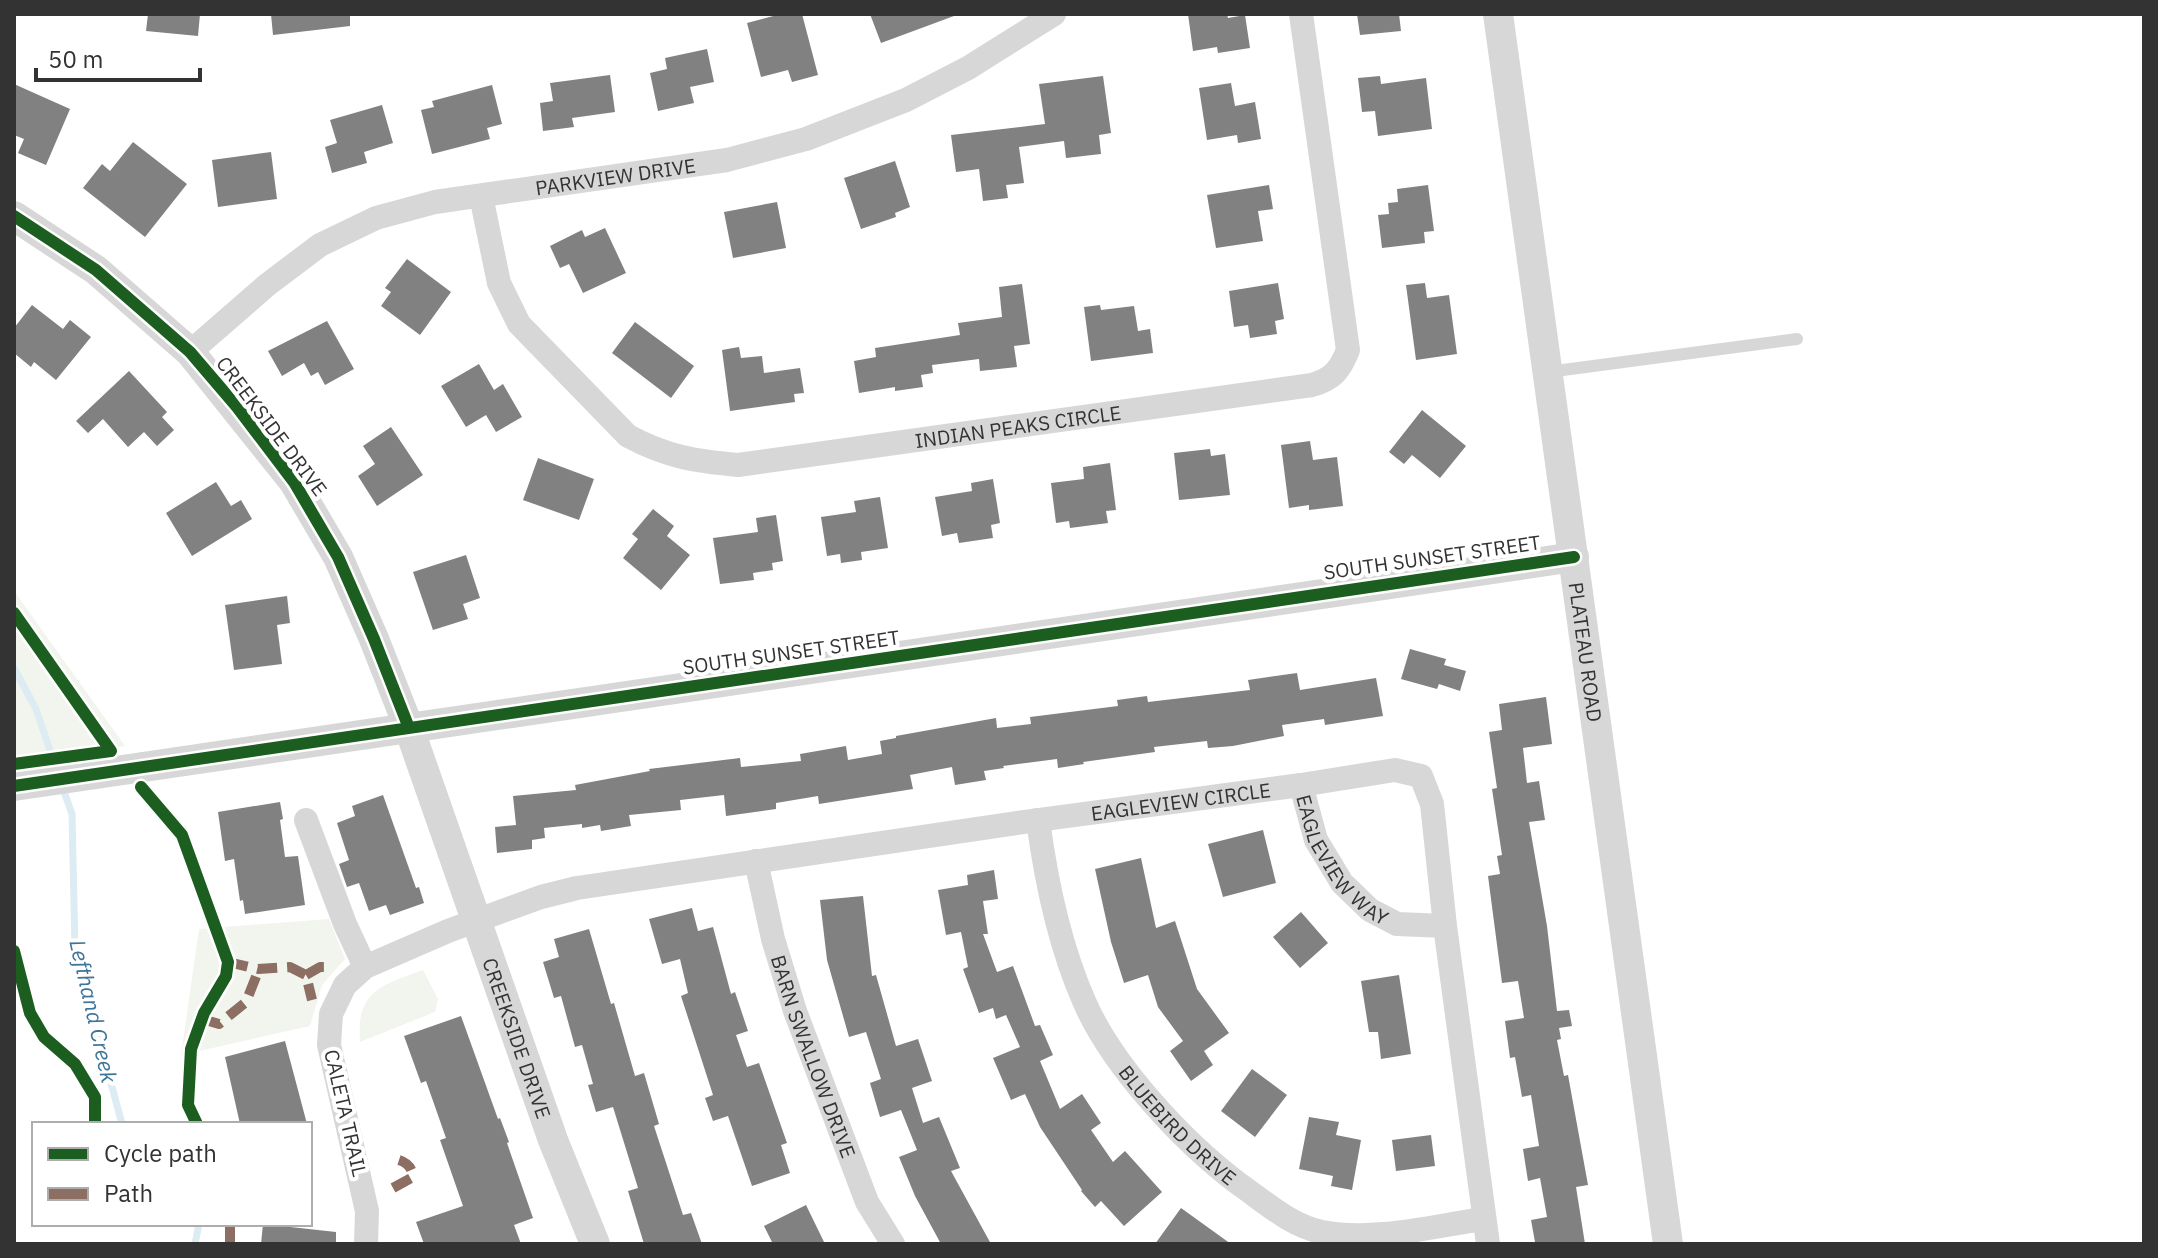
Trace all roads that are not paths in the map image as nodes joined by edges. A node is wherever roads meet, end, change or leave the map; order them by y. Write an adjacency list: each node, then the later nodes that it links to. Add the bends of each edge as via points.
1 (1054, 14): 4 (street, PARKVIEW DRIVE, via 906,100 806,139 727,160)
2 (1301, 14): 4 (street, INDIAN PEAKS CIRCLE, via 1348,350 1341,368 1312,385 738,465 687,460 628,436 519,324 499,283)
3 (1498, 14): 8 (street, PLATEAU ROAD)
4 (481, 196): 7 (street, PARKVIEW DRIVE, via 376,218 320,245)
5 (14, 216): 7 (street, CREEKSIDE DRIVE, via 96,270)
6 (1797, 339): 8 (lane)
7 (190, 352): 10 (street, CREEKSIDE DRIVE, via 294,482 338,557)
8 (1548, 372): 9 (street, PLATEAU ROAD)
9 (1574, 557): 10 (street, SOUTH SUNSET STREET); 24 (street, PLATEAU ROAD)
10 (409, 728): 12 (street, SOUTH SUNSET STREET); 16 (street, CREEKSIDE DRIVE)
11 (1301, 785): 14 (street, EAGLEVIEW CIRCLE); 17 (street, EAGLEVIEW WAY, via 1316,840 1342,883 1370,910 1397,924); 17 (street, EAGLEVIEW CIRCLE, via 1395,770 1421,776 1432,804)
12 (19, 786)
13 (306, 820): 18 (street)
14 (1038, 820): 15 (street, EAGLEVIEW CIRCLE); 19 (street, BLUEBIRD DRIVE, via 1059,932 1084,1002 1112,1052 1161,1112 1222,1171 1285,1218 1319,1231 1358,1236)
15 (756, 861): 16 (street, EAGLEVIEW CIRCLE, via 577,888); 22 (street, BARN SWALLOW DRIVE, via 795,1011 867,1202)
16 (474, 920): 18 (street, CALETA TRAIL); 21 (street, CREEKSIDE DRIVE)
17 (1445, 926): 19 (street, EAGLEVIEW CIRCLE)
18 (365, 967): 20 (street, CALETA TRAIL, via 345,985 331,1014 329,1045 367,1211)
19 (1484, 1219): 23 (street, EAGLEVIEW CIRCLE)
20 (366, 1244)
21 (595, 1244)
22 (893, 1244)
23 (1488, 1244)
24 (1668, 1244)

